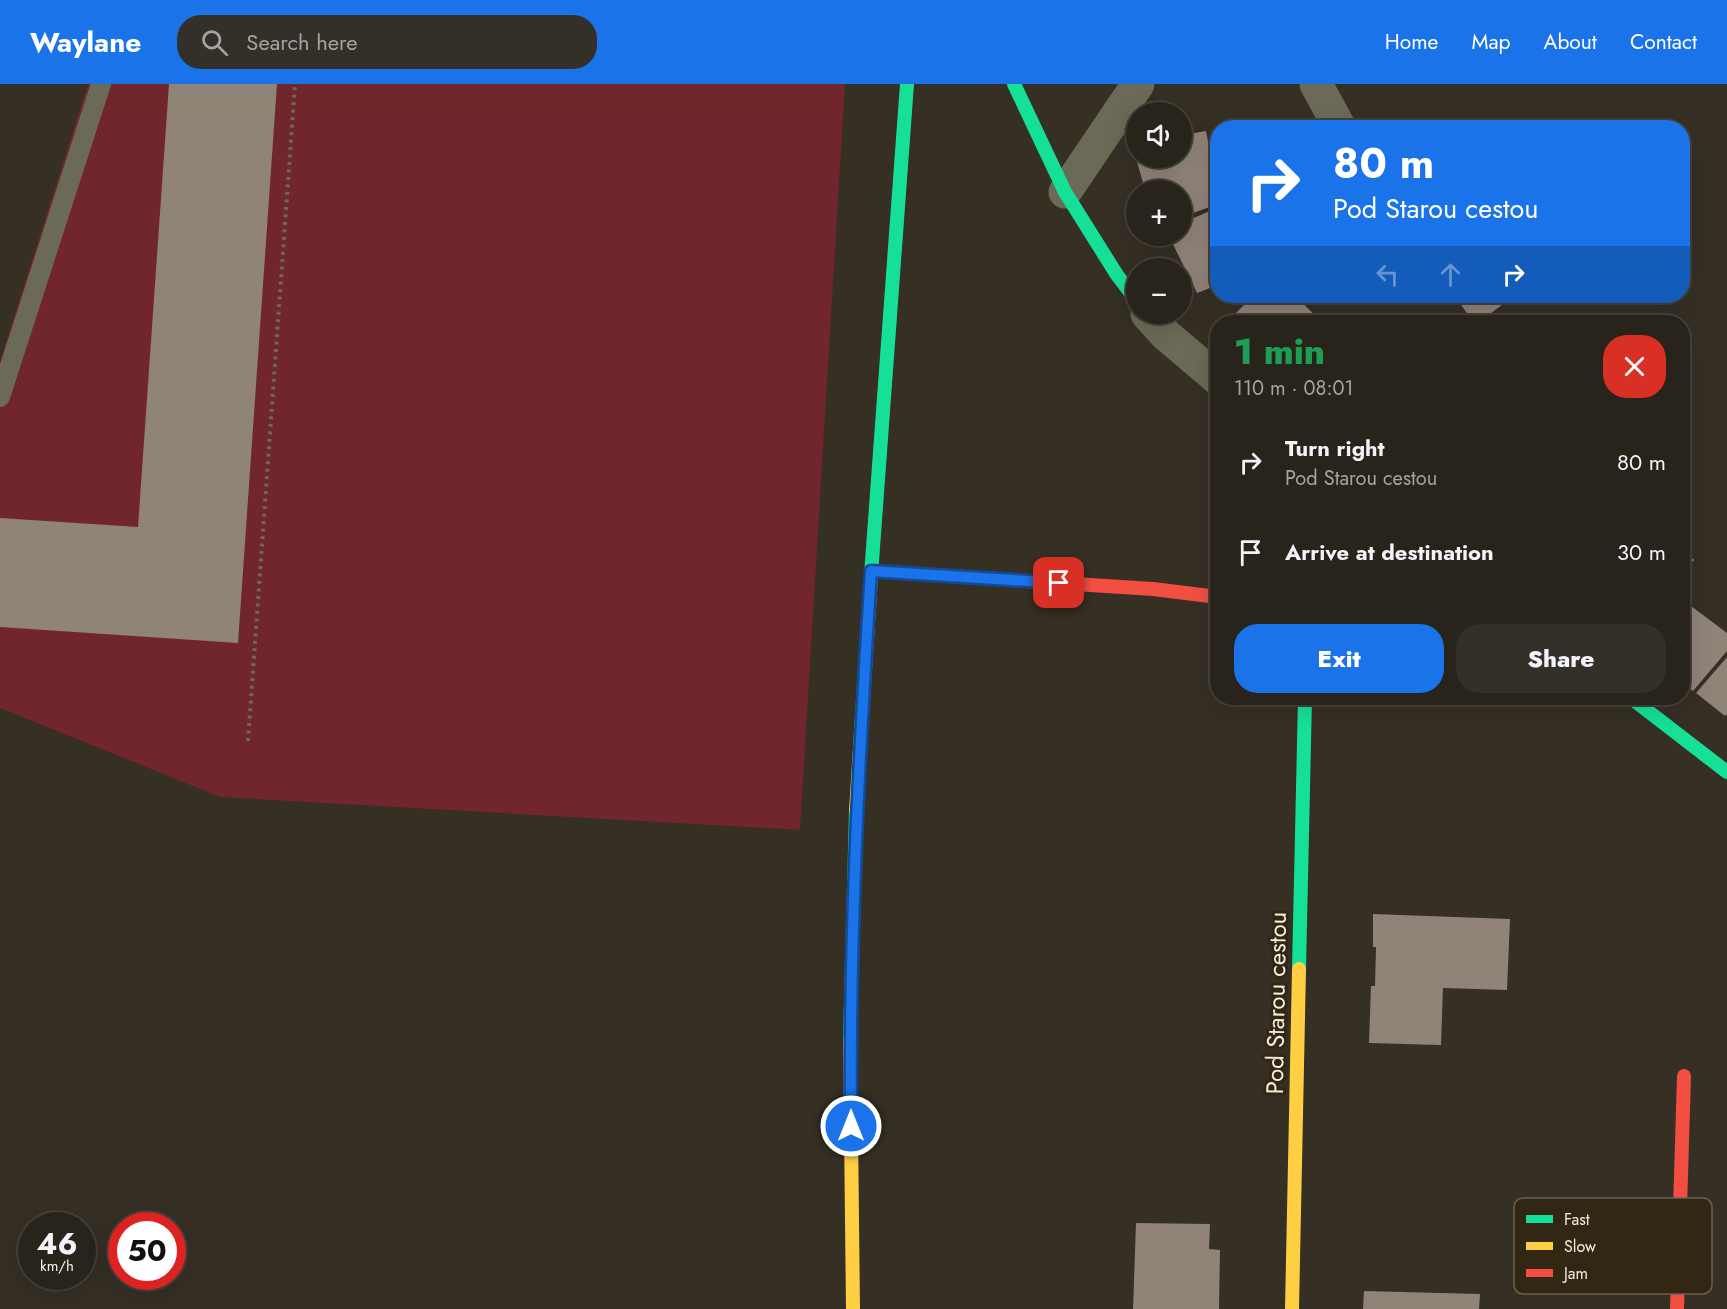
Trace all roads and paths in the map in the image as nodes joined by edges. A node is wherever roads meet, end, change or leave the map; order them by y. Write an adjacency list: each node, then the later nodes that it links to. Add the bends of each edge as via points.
1 (101, 84): 12 (lane)
2 (295, 84): 17 (path)
3 (907, 84): 13 (street)
4 (1014, 84): 8 (street)
5 (1138, 84): 8 (street)
6 (1316, 84): 7 (street)
7 (1336, 120)
8 (1065, 192): 9 (street)
9 (1126, 287)
10 (1156, 324): 11 (street)
11 (1210, 372)
12 (0, 397)
13 (871, 571): 14 (street); 22 (street, via 856,807 850,1041)
14 (1210, 596)
15 (1305, 705): 23 (street, Pod Starou cestou)
16 (1640, 705): 18 (street)
17 (248, 741)
18 (1727, 772)
19 (1684, 1076): 20 (street)
20 (1680, 1198)
21 (1677, 1294): 24 (street)
22 (853, 1309)
23 (1292, 1309)
24 (1677, 1309)

